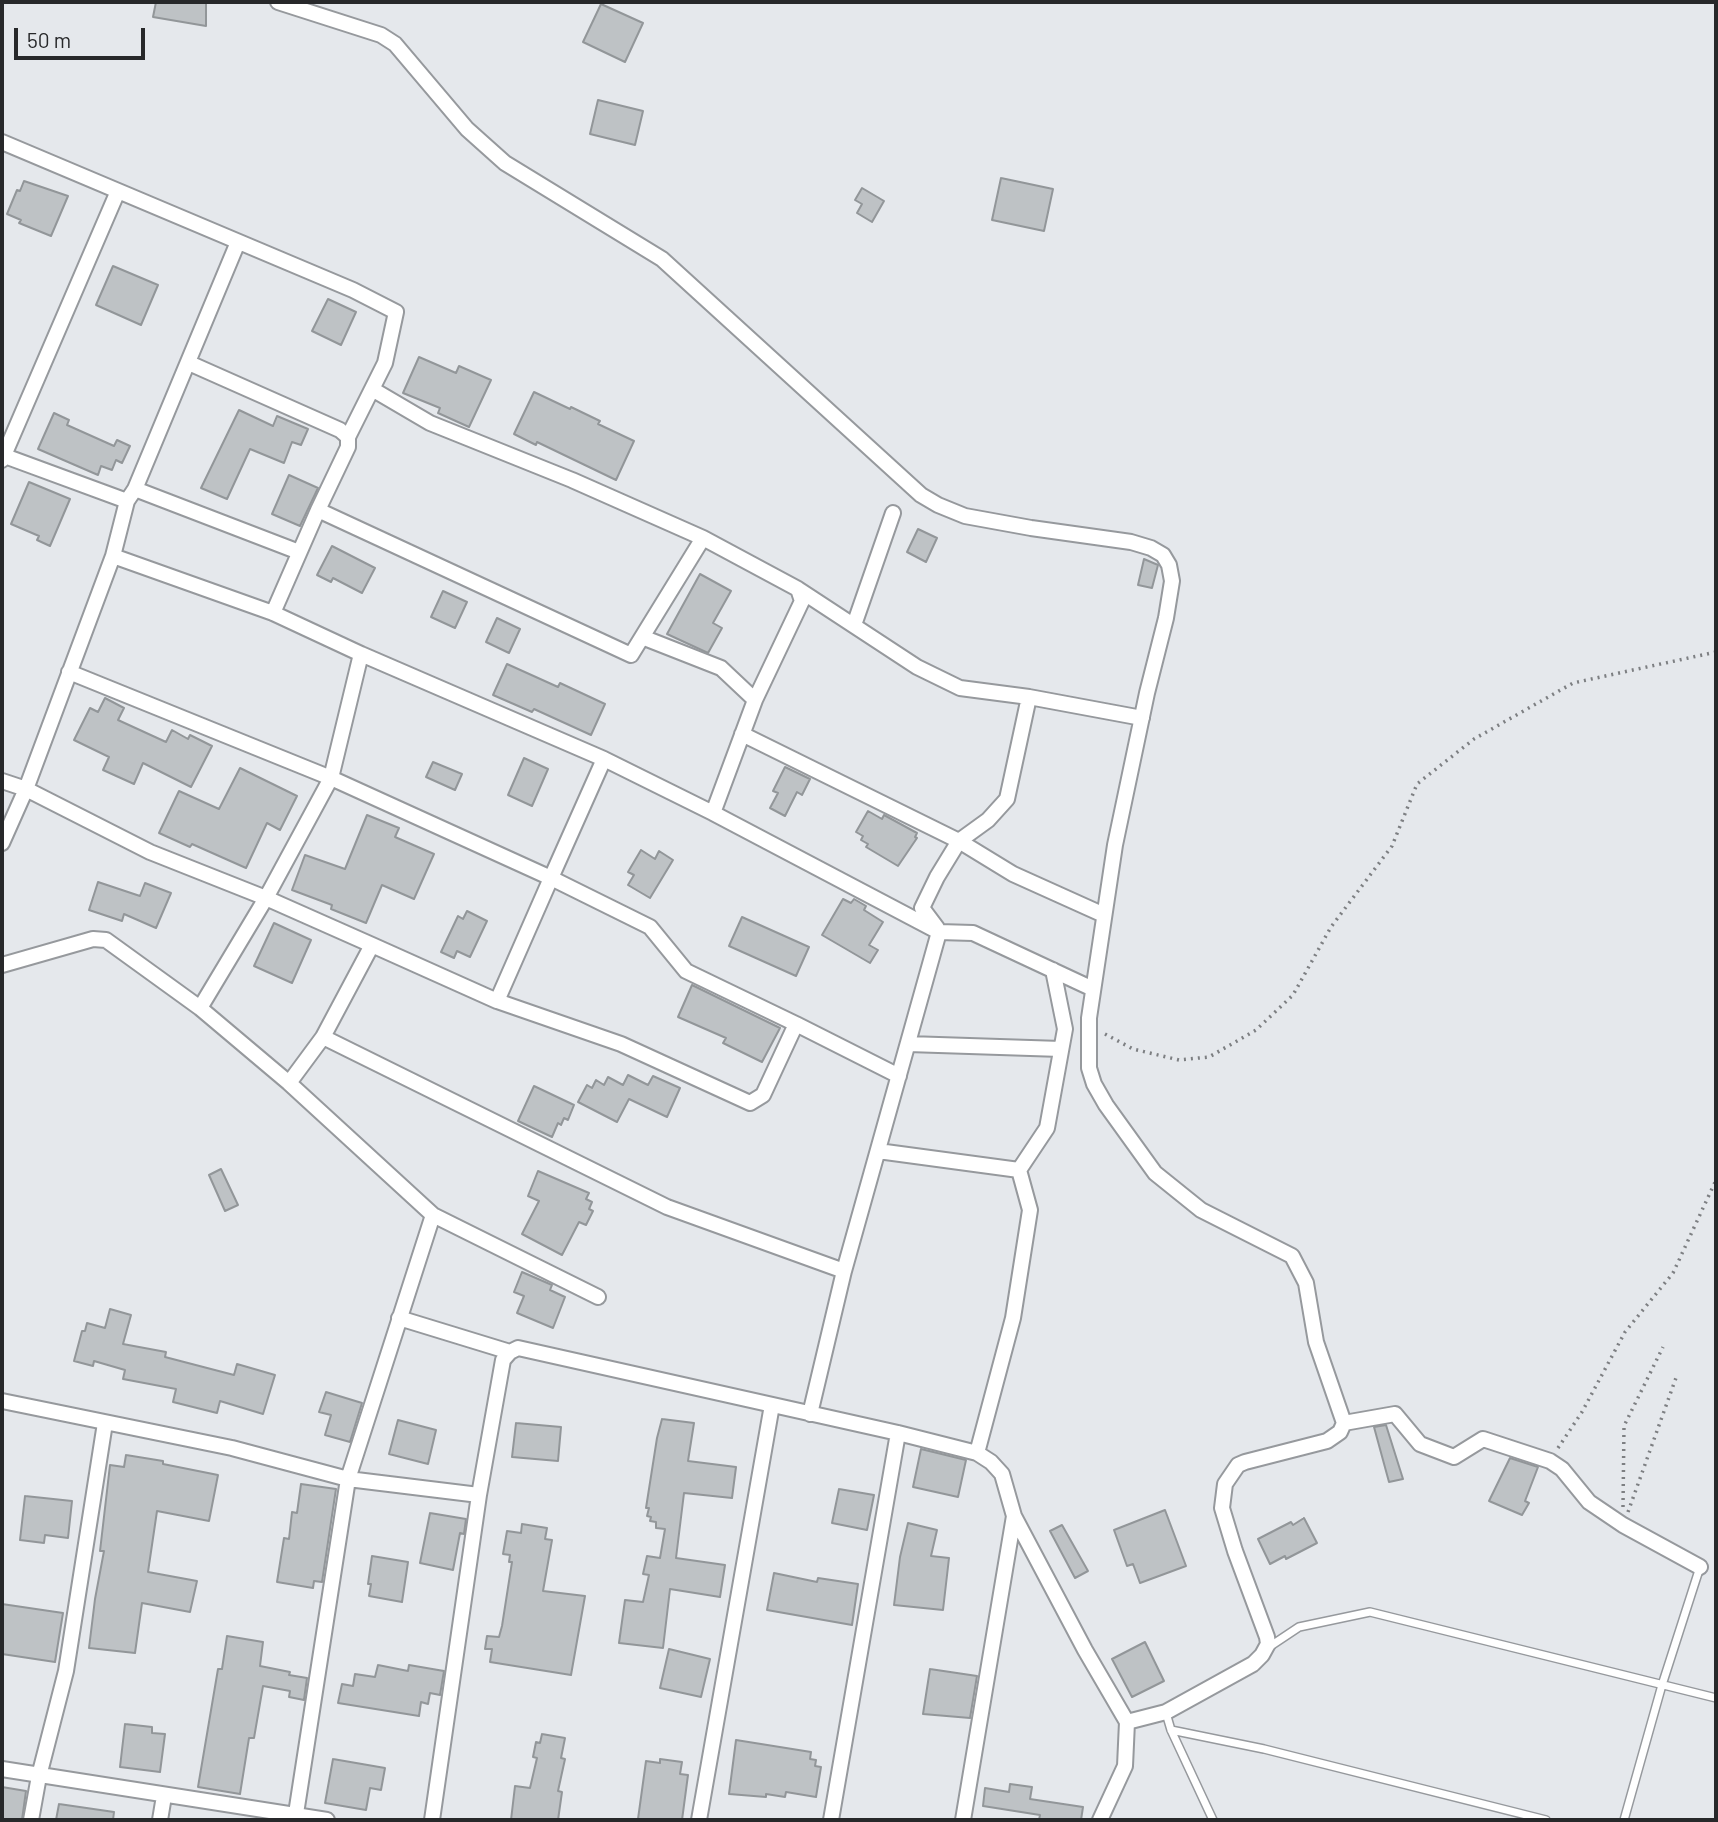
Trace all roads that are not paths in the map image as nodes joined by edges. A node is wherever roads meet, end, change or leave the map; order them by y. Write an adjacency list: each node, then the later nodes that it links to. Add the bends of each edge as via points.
1 (278, 2): 23 (street, via 381,35 395,44 467,129 505,163 662,260 921,495 965,516 1131,542 1163,555 1172,581)
2 (2, 142): 3 (street)
3 (118, 191): 4 (street); 8 (street)
4 (238, 242): 5 (street); 6 (street, via 396,312 386,363)
5 (188, 363): 7 (street); 9 (street)
6 (372, 389): 7 (street); 12 (street, via 430,423)
7 (348, 437): 10 (street, via 348,447)
8 (2, 457): 9 (street)
9 (131, 495): 13 (street); 14 (street)
10 (318, 510): 13 (street); 18 (street, via 631,654)
11 (893, 513): 17 (street)
12 (702, 538): 15 (street); 18 (street)
13 (299, 552): 16 (street)
14 (113, 556): 16 (street); 20 (street)
15 (798, 589): 17 (street); 22 (street, via 802,601)
16 (273, 613): 19 (street)
17 (854, 625): 21 (street, via 917,667 960,688)
18 (642, 637): 22 (street, via 721,668)
19 (361, 654): 25 (street); 26 (street)
20 (69, 672): 26 (street); 28 (street)
21 (1029, 697): 23 (street); 30 (street, via 1007,799)
22 (755, 700): 24 (street)
23 (1142, 718): 34 (street)
24 (742, 734): 29 (street); 30 (street)
25 (604, 759): 29 (street); 32 (street)
26 (331, 778): 32 (street); 33 (street)
27 (2, 781): 28 (street)
28 (26, 789): 31 (street); 33 (street, via 150,852)
29 (713, 813): 35 (street)
30 (959, 841): 34 (street, via 1013,874); 35 (street, via 922,908)
31 (2, 843)
32 (551, 878): 40 (street); 42 (street, via 650,927 686,971)
33 (265, 898): 36 (street); 41 (street)
34 (1104, 915): 39 (street)
35 (939, 932): 38 (street, via 973,933); 44 (street)
36 (372, 945): 40 (street); 43 (street)
37 (2, 965): 41 (street, via 93,939 106,940)
38 (1053, 970): 39 (street); 45 (street, via 1065,1029)
39 (1093, 989): 59 (street, via 1089,1068 1094,1084 1155,1173 1201,1210 1292,1256 1306,1283 1315,1342)
40 (497, 1001): 42 (street, via 621,1044 750,1103 763,1095)
41 (200, 1008): 47 (street)
42 (796, 1024): 46 (street)
43 (323, 1037): 47 (street); 51 (street, via 667,1207)
44 (908, 1044): 45 (street); 46 (street)
45 (1061, 1049): 49 (street, via 1046,1128)
46 (899, 1076): 48 (street)
47 (289, 1083): 50 (street)
48 (878, 1151): 49 (street); 51 (street)
49 (1019, 1170): 61 (street, via 1030,1210 1013,1318)
50 (433, 1215): 52 (street); 53 (street)
51 (844, 1271): 57 (street)
52 (598, 1297)
53 (399, 1318): 54 (street); 62 (street)
54 (510, 1352): 56 (street, via 518,1348); 63 (street, via 503,1360)
55 (2, 1401): 58 (street)
56 (772, 1405): 57 (street); 80 (street)
57 (810, 1414): 60 (street)
58 (105, 1423): 62 (street, via 232,1448); 73 (street, via 66,1671)
59 (1344, 1423): 65 (street, via 1395,1414 1420,1444 1454,1457 1483,1438 1550,1461 1589,1502); 66 (street, via 1328,1441 1238,1465 1225,1484 1223,1508 1267,1637)
60 (898, 1433): 61 (street); 81 (street)
61 (977, 1453): 64 (street, via 1002,1474)
62 (348, 1479): 63 (street); 75 (street)
63 (479, 1495): 79 (street)
64 (1014, 1516): 70 (street); 82 (street)
65 (1700, 1567): 67 (lane)
66 (1266, 1649): 67 (lane, via 1299,1627 1370,1612); 69 (street, via 1253,1664)
67 (1662, 1685): 68 (lane); 86 (lane)
68 (1716, 1698)
69 (1166, 1712): 70 (street); 71 (lane)
70 (1127, 1722): 83 (street, via 1125,1766)
71 (1171, 1730): 84 (lane); 85 (lane)
72 (2, 1769): 73 (street)
73 (39, 1776): 74 (street); 76 (street)
74 (164, 1796): 75 (street); 77 (street)
75 (295, 1818): 78 (street)
76 (32, 1820)
77 (160, 1820)
78 (327, 1820)
79 (432, 1820)
80 (699, 1820)
81 (831, 1820)
82 (963, 1820)
83 (1100, 1820)
84 (1213, 1820)
85 (1546, 1820)
86 (1624, 1820)

